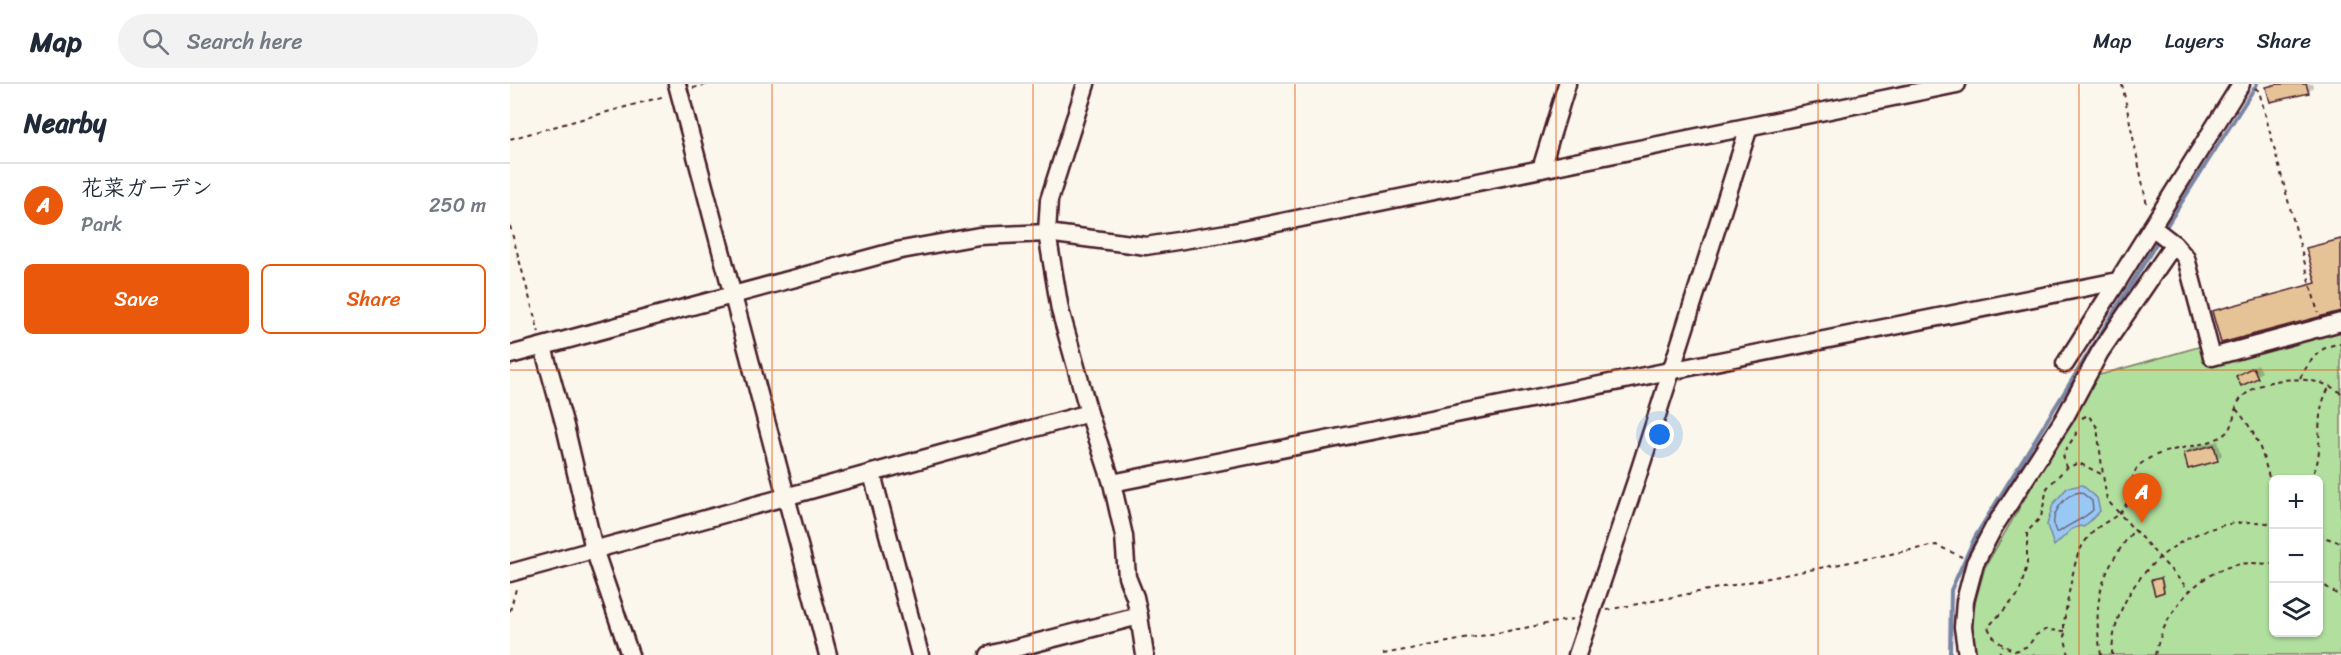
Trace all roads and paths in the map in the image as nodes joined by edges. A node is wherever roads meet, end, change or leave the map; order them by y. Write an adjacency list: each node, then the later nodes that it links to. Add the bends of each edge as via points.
1 (1086, 84): 13 (street, via 1049,200)
2 (1567, 84): 10 (street)
3 (1957, 84): 8 (street)
4 (2122, 84): 12 (path)
5 (2241, 84): 12 (street)
6 (678, 88): 9 (path); 16 (street)
7 (2259, 91): 18 (path)
8 (1749, 127): 10 (street); 24 (street)
9 (510, 138)
10 (1541, 169): 13 (street, via 1146,246)
11 (510, 226): 21 (path)
12 (2152, 227): 14 (street); 15 (street)
13 (1047, 233): 16 (street, via 979,236 896,251); 29 (street, via 1060,310)
14 (2172, 241): 18 (street, via 2186,258 2212,357); 20 (street)
15 (2118, 281): 20 (street); 24 (street)
16 (732, 294): 21 (street); 38 (street)
17 (2341, 322): 18 (street)
18 (2322, 327)
19 (2341, 344): 25 (path, via 2317,353)
20 (2090, 346): 23 (street); 46 (street, via 2065,417)
21 (543, 347): 22 (street); 44 (street)
22 (510, 355)
23 (2065, 364)
24 (1671, 370): 37 (street); 53 (street)
25 (2300, 379): 26 (path); 28 (path, via 2274,380 2249,392)
26 (2331, 385): 27 (path); 35 (path, via 2321,405 2318,464)
27 (2341, 393)
28 (2236, 409): 36 (path, via 2261,444); 39 (path, via 2226,434 2143,462 2137,468)
29 (1089, 413): 33 (street); 37 (street)
30 (2079, 419): 34 (path, via 2088,415 2097,427)
31 (2074, 427): 32 (path, via 2076,434 2062,454)
32 (2066, 468): 34 (path, via 2079,463); 56 (path, via 2047,488 2041,517 2027,532 2027,566 2019,594 1988,627)
33 (872, 474): 38 (street); 60 (street)
34 (2103, 475): 39 (path, via 2107,500)
35 (2312, 475)
36 (2269, 477)
37 (1112, 483): 54 (street, via 1125,536 1127,577)
38 (786, 497): 44 (street); 59 (street)
39 (2120, 513): 41 (path); 55 (path, via 2095,529 2078,553)
40 (2269, 524): 45 (path, via 2236,522 2190,535)
41 (2135, 529): 45 (path); 67 (path, via 2114,555 2105,575 2096,627)
42 (2323, 536): 43 (path)
43 (2341, 543)
44 (594, 549): 48 (street); 58 (street)
45 (2161, 558): 50 (path); 68 (path, via 2137,579 2128,596 2117,623)
46 (1975, 563): 53 (path, via 1936,546); 64 (street, via 1965,601)
47 (2269, 564): 50 (path, via 2241,564 2212,573)
48 (516, 572): 52 (path)
49 (2322, 583): 51 (path)
50 (2190, 591): 69 (path, via 2174,608)
51 (2341, 597)
52 (510, 611)
53 (1593, 612): 57 (path); 63 (street)
54 (1139, 616): 61 (street); 62 (street)
55 (2065, 631): 56 (path, via 2045,630 2028,646 2015,651); 66 (path)
56 (2003, 646): 65 (path)
57 (1383, 654)
58 (630, 655)
59 (828, 655)
60 (920, 655)
61 (989, 655)
62 (1145, 655)
63 (1577, 655)
64 (1967, 655)
65 (1998, 655)
66 (2069, 655)
67 (2101, 655)
68 (2112, 655)
69 (2155, 655)

